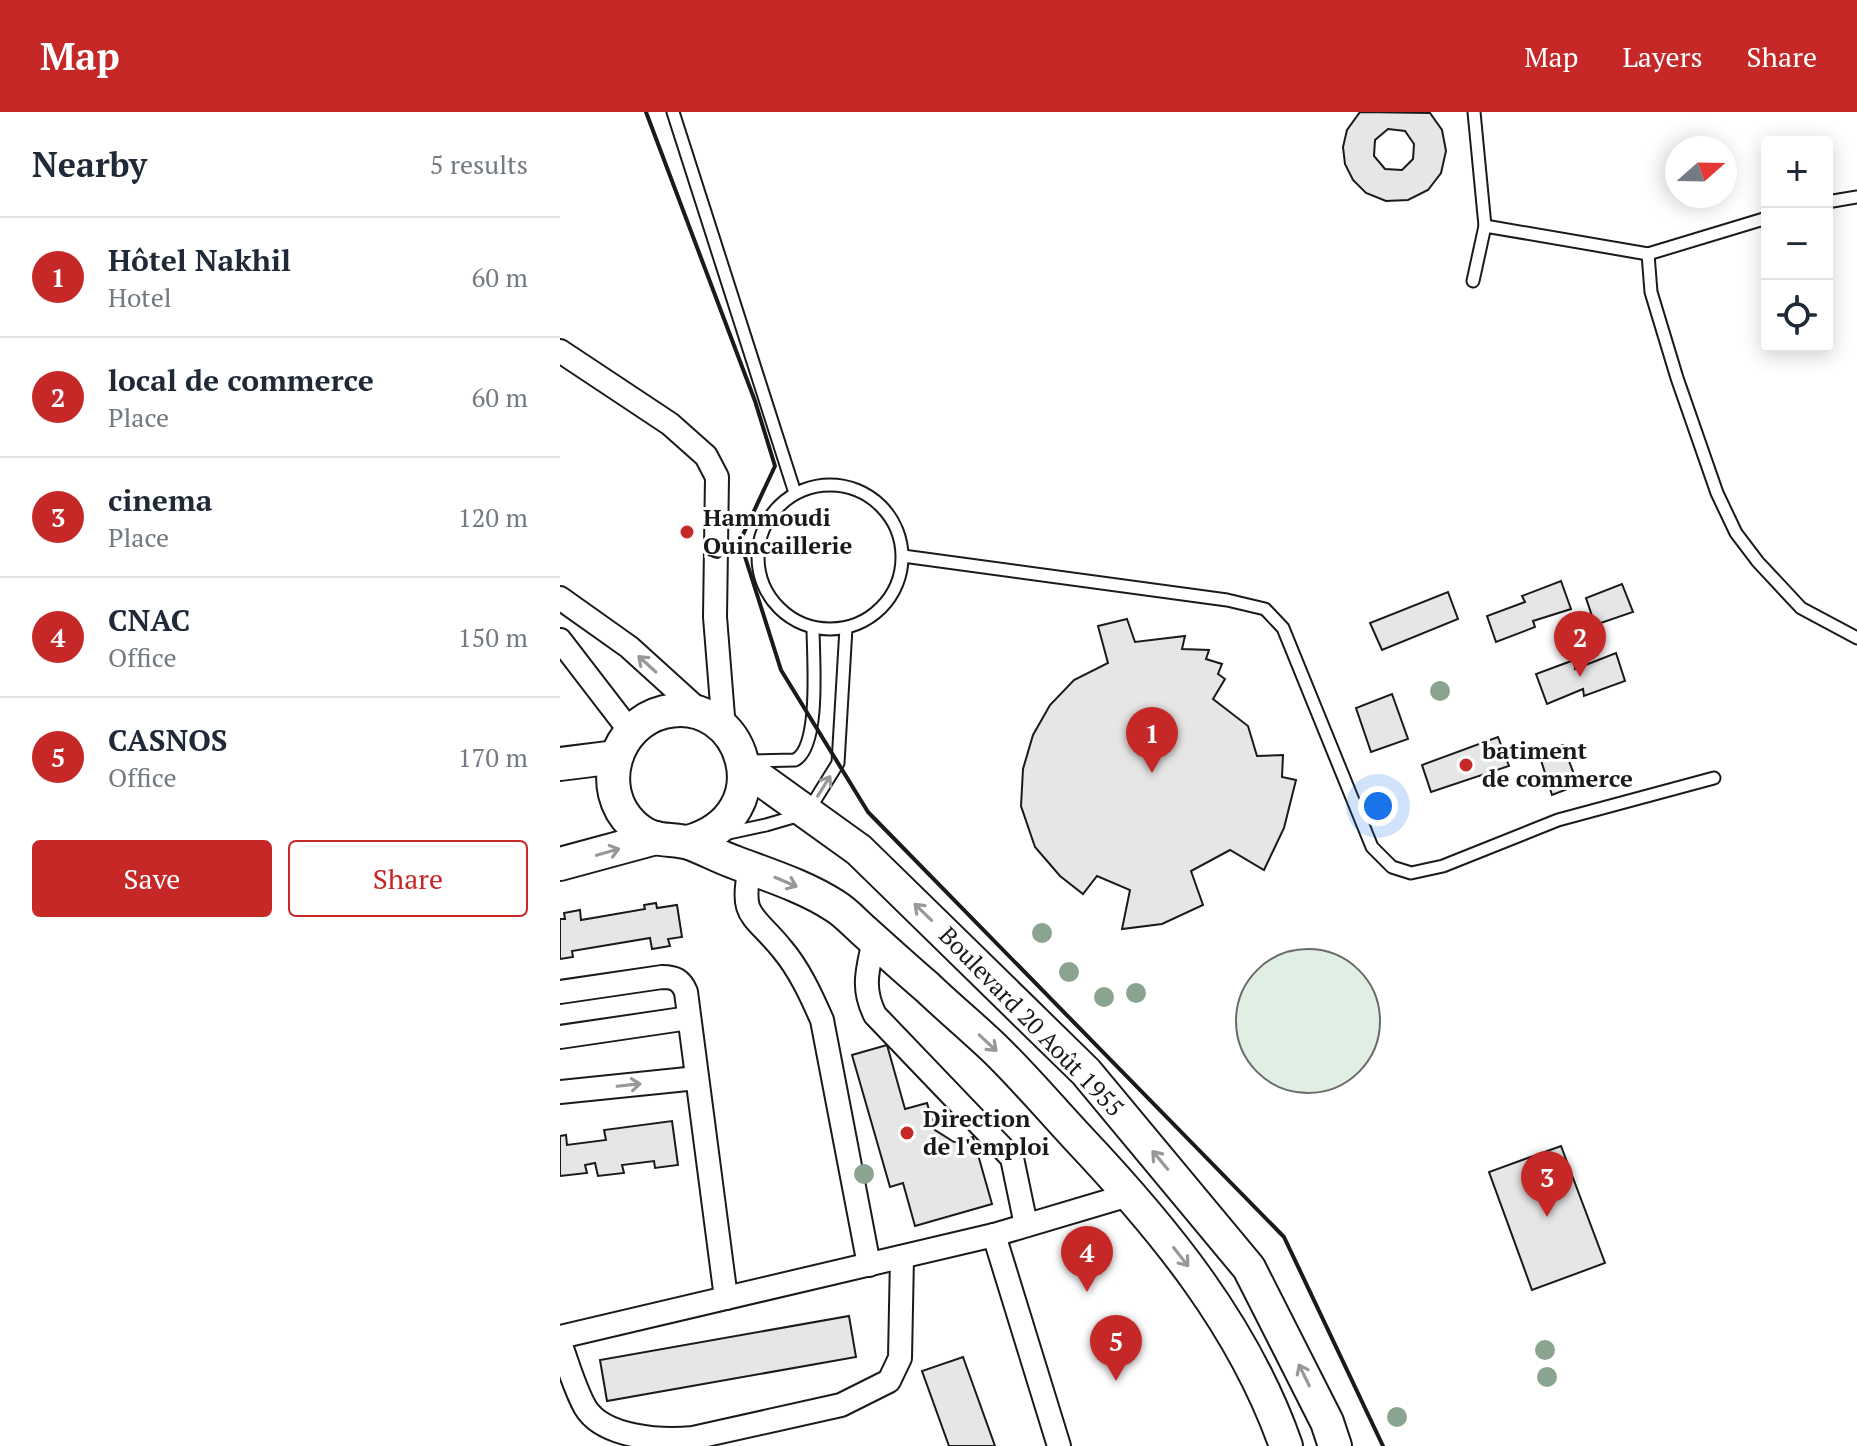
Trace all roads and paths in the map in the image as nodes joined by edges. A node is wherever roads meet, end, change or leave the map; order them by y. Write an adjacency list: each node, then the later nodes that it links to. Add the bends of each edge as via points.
1 (673, 112): 10 (lane)
2 (1474, 112): 6 (lane)
3 (1857, 197): 4 (lane)
4 (1833, 201)
5 (1761, 220): 7 (lane)
6 (1485, 226): 7 (lane); 8 (lane)
7 (1648, 254): 15 (lane, via 1651,292 1677,378 1736,533 1801,608)
8 (1473, 281)
9 (560, 351): 17 (street, via 670,424 706,456 717,477)
10 (795, 493): 11 (lane, via 818,485 866,494 885,510); 13 (lane, via 763,530 758,554 761,579 772,601 790,618)
11 (903, 556): 14 (lane, via 899,580 887,602 869,619); 21 (lane, via 1265,609 1283,628 1372,847 1392,867 1411,873 1443,866 1558,820)
12 (560, 598): 17 (street, one-way to 12, via 629,647)
13 (813, 628): 14 (lane); 20 (lane, via 813,722 805,751 795,760)
14 (846, 628): 22 (lane, one-way to 14, via 838,763)
15 (1857, 638)
16 (560, 640): 18 (street)
17 (715, 722): 18 (street, via 686,711 665,712 646,719); 20 (street, via 738,748)
18 (623, 744): 19 (street); 23 (street, via 613,767 613,788 632,824)
19 (560, 764)
20 (744, 764): 22 (street, Boulevard 20 Août 1955); 24 (street, via 737,809 724,825)
21 (1714, 778)
22 (807, 813): 24 (lane); 42 (street, Boulevard 20 Août 1955, one-way to 22, via 1264,1294 1235,1249 1086,1072 859,850)
23 (656, 838): 24 (street); 25 (street, one-way to 23)
24 (698, 840): 26 (street, Boulevard 20 Août 1955)
25 (560, 864)
26 (750, 868): 27 (street, Boulevard 20 Août 1955, one-way to 27, via 836,906); 37 (street, via 748,908 782,948 822,1020)
27 (874, 940): 33 (street, Boulevard 20 Août 1955, one-way to 33, via 996,1050); 34 (street, via 866,998 875,1015 1012,1158)
28 (560, 992): 29 (street, via 674,977 682,983)
29 (689, 1018): 30 (street); 31 (street)
30 (560, 1037)
31 (697, 1078): 32 (street, one-way to 31); 38 (street)
32 (560, 1092)
33 (1132, 1194): 34 (street); 41 (street, Boulevard 20 Août 1955, one-way to 41, via 1206,1289 1247,1356)
34 (1026, 1225): 35 (street)
35 (994, 1235): 36 (street); 40 (street)
36 (902, 1257): 37 (street); 39 (street, via 900,1358 889,1381 841,1405 693,1438 620,1431 586,1409)
37 (869, 1265): 38 (street)
38 (726, 1298): 39 (street)
39 (560, 1340)
40 (1059, 1446)
41 (1286, 1446)
42 (1335, 1446)

